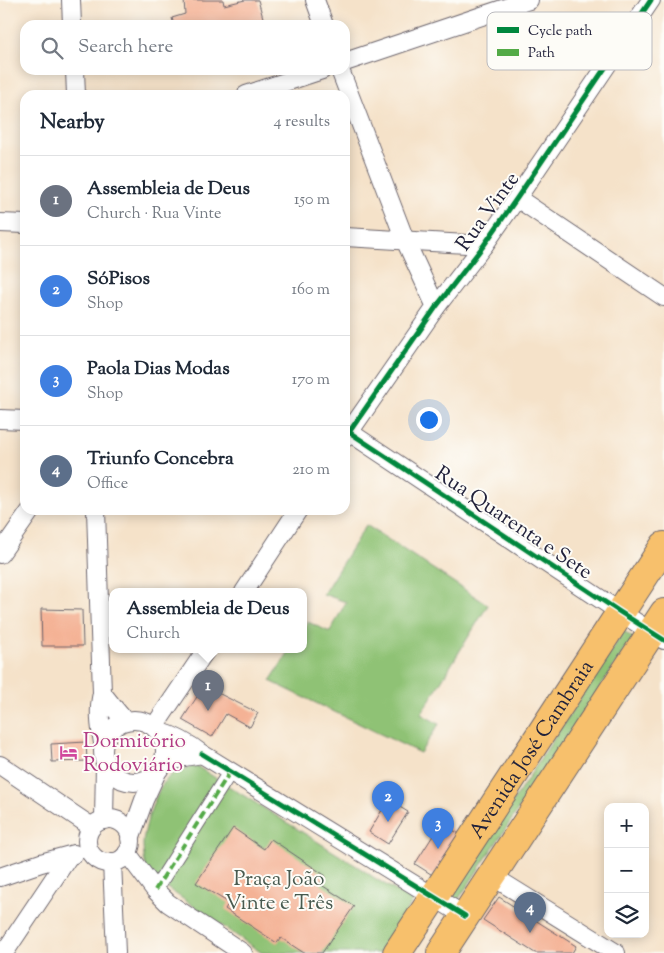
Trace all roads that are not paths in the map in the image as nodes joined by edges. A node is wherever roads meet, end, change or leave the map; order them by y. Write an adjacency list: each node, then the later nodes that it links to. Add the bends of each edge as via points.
1 (71, 0): 8 (street)
2 (315, 0): 9 (street)
3 (529, 0): 5 (street)
4 (651, 0): 6 (street, Rua Vinte)
5 (493, 12)
6 (643, 12)
7 (487, 14): 10 (street)
8 (72, 20)
9 (322, 20)
10 (350, 60)
11 (604, 70): 19 (street, Rua Vinte)
12 (75, 75): 15 (street)
13 (307, 75): 16 (street)
14 (342, 75): 17 (street)
15 (76, 90)
16 (261, 90)
17 (348, 90)
18 (350, 96): 23 (street)
19 (517, 198): 24 (street, Rua Vinte); 25 (street)
20 (0, 223): 21 (street)
21 (20, 224)
22 (350, 237): 23 (street)
23 (405, 240): 24 (street); 26 (street)
24 (484, 245): 26 (street, Rua Vinte)
25 (664, 297)
26 (436, 307): 29 (street, Rua Vinte)
27 (0, 419): 28 (street)
28 (20, 420)
29 (350, 428)
30 (350, 437): 37 (street, Rua Quarenta e Sete)
31 (27, 515): 35 (street)
32 (96, 515): 40 (street)
33 (295, 515): 36 (street)
34 (664, 546): 37 (main road, Avenida José Cambraia)
35 (0, 554)
36 (247, 588)
37 (620, 612): 38 (street, Rua Quarenta e Sete); 57 (main road, Avenida José Cambraia)
38 (660, 628): 54 (main road, Avenida José Cambraia)
39 (204, 653): 42 (street)
40 (102, 693): 41 (street); 43 (street, via 99,718)
41 (126, 720): 42 (street, via 146,722); 43 (street, via 116,725)
42 (156, 729): 44 (street, via 183,740); 47 (street, via 165,744)
43 (103, 743): 45 (street)
44 (202, 754): 47 (street, via 184,757); 48 (street)
45 (105, 764): 47 (street, via 120,780 130,783 150,778); 49 (street)
46 (0, 765): 49 (street)
47 (160, 768): 50 (street, via 144,800)
48 (230, 772): 56 (street); 57 (street)
49 (98, 823): 50 (street, via 111,819 118,821 128,832); 51 (street, via 89,833)
50 (129, 846): 53 (street, via 122,858); 56 (street)
51 (89, 849): 52 (street); 53 (street, via 95,858)
52 (69, 856): 55 (street); 59 (street)
53 (112, 862): 60 (street)
54 (492, 876): 58 (main road, Avenida José Cambraia); 64 (street)
55 (0, 877)
56 (155, 890): 61 (street, via 168,903)
57 (434, 896): 58 (street); 62 (main road, Avenida José Cambraia)
58 (465, 916): 63 (main road, Avenida José Cambraia)
59 (4, 953)
60 (116, 953)
61 (243, 953)
62 (397, 953)
63 (441, 953)
64 (616, 953)

